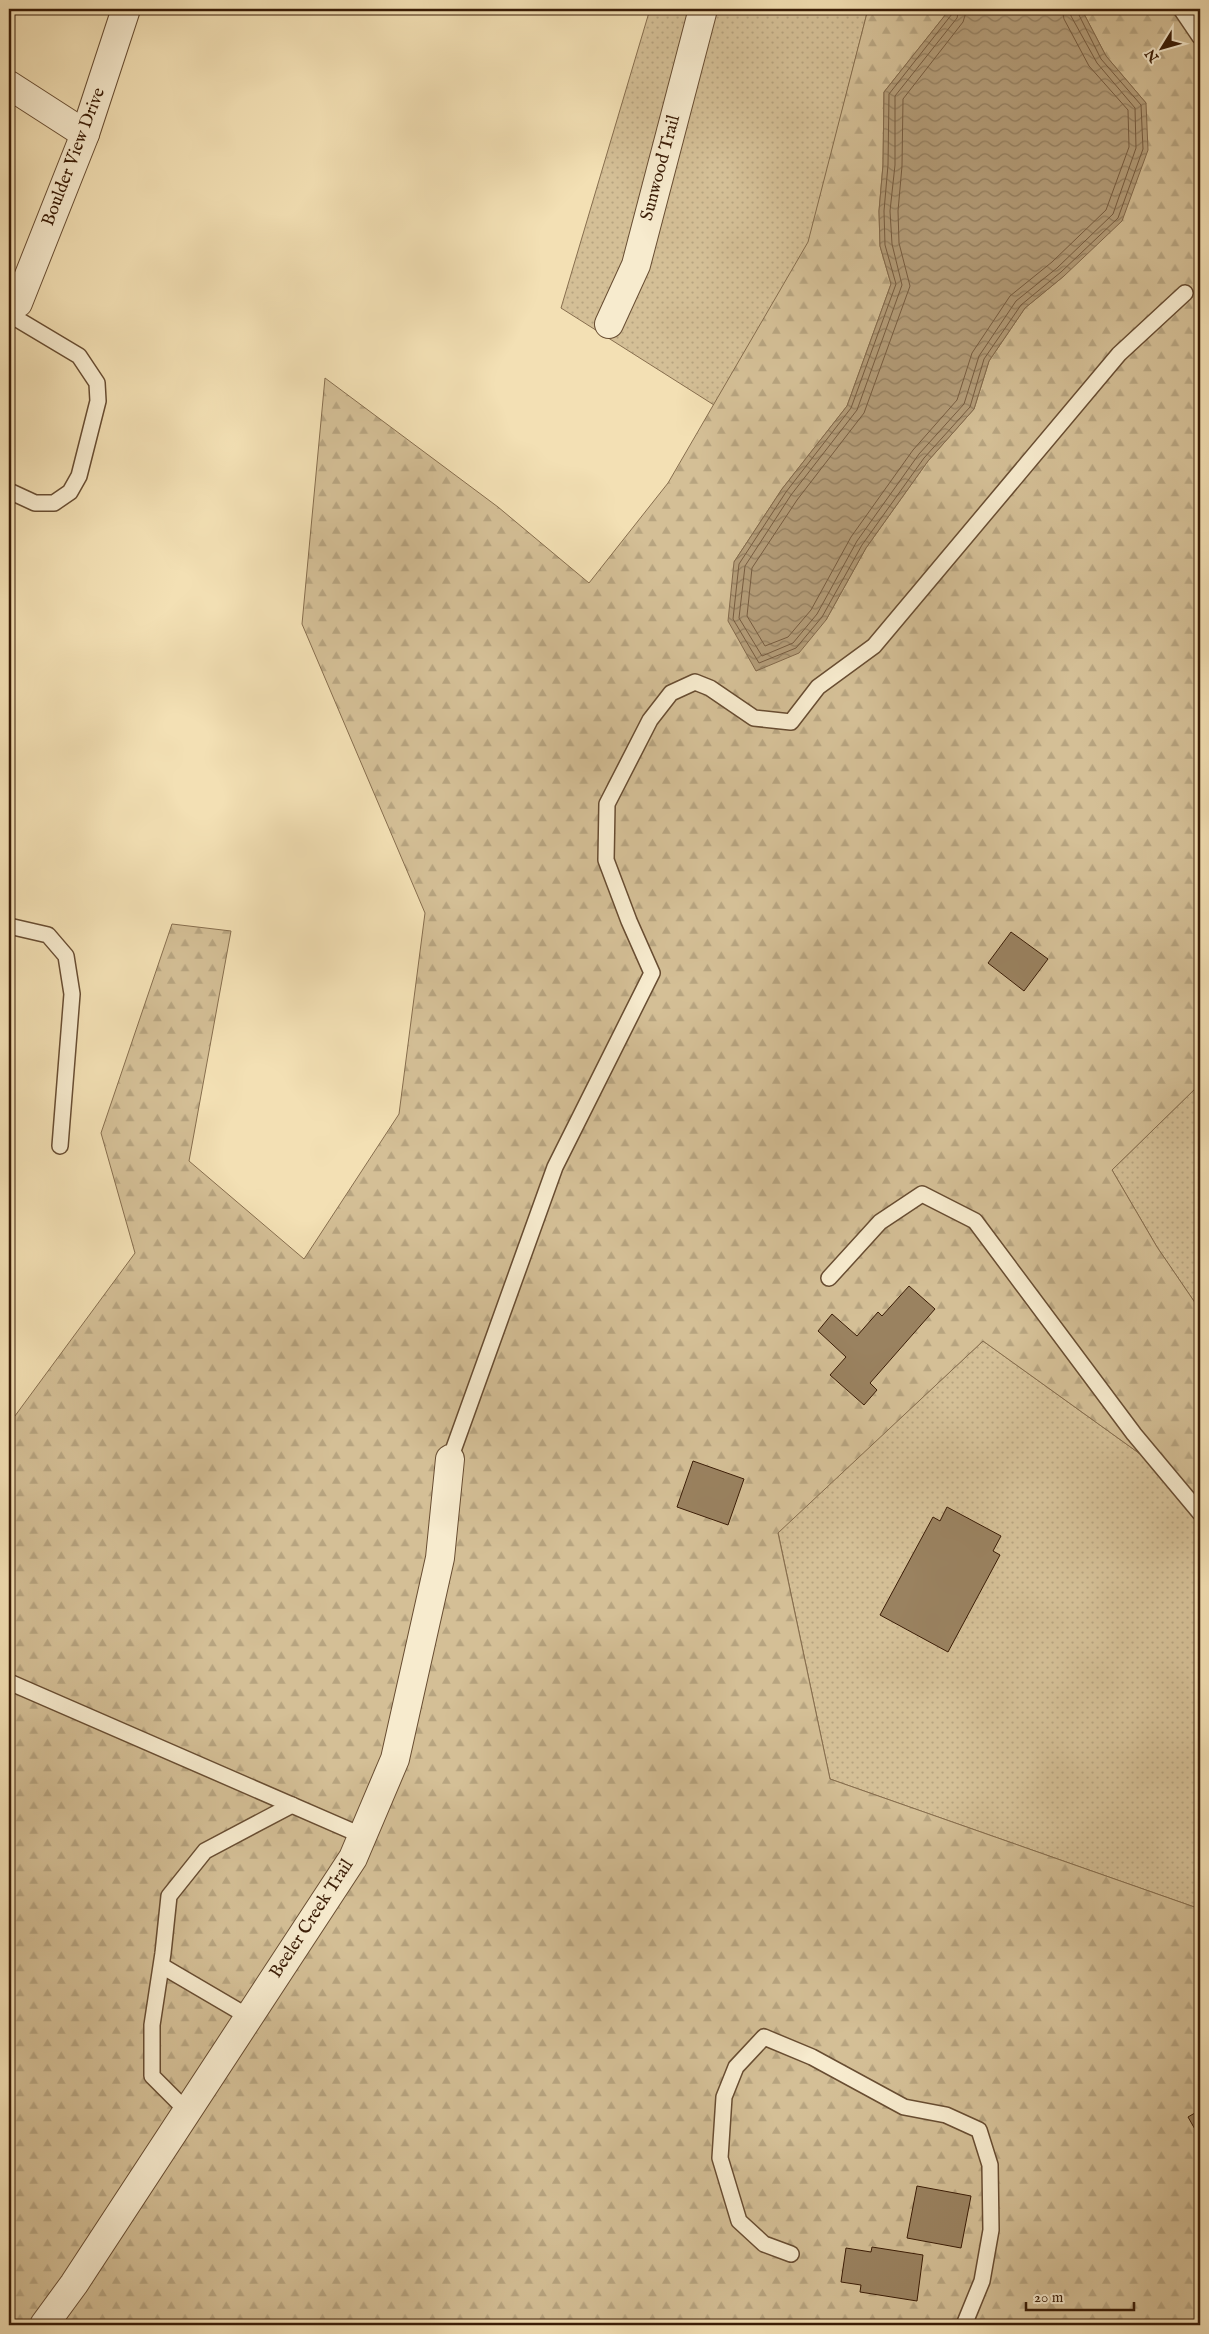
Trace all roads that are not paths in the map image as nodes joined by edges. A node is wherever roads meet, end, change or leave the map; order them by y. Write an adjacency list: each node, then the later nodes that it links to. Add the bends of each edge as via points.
1 (126, 9): 6 (street, Boulder View Drive)
2 (703, 9): 9 (street, Sunwood Trail, via 636,265)
3 (1181, 9): 4 (lane)
4 (1200, 37)
5 (9, 85): 6 (street)
6 (85, 134): 8 (street, Boulder View Drive)
7 (1185, 293): 14 (lane, via 1119,354 874,646 818,687 791,722 754,718 710,688 695,682 671,693 650,720 607,804 606,860 652,973 555,1167)
8 (13, 315): 10 (lane, via 79,356 97,383 98,400 79,476 70,492 54,503 35,504)
9 (609, 324)
10 (9, 491)
11 (9, 926): 12 (lane, via 48,935 66,956 72,994)
12 (60, 1146)
13 (829, 1278): 15 (lane, via 880,1222 922,1194 975,1221 1134,1434)
14 (450, 1459): 18 (street, Beeler Creek Trail, via 440,1558 395,1760)
15 (1200, 1514)
16 (9, 1682): 17 (lane)
17 (292, 1805): 18 (lane); 19 (lane, via 205,1851 169,1896)
18 (363, 1836): 20 (street, Beeler Creek Trail, via 353,1858)
19 (162, 1966): 20 (lane); 21 (lane, via 152,2025 152,2076)
20 (249, 2017): 21 (street, Beeler Creek Trail)
21 (187, 2111): 23 (street, Beeler Creek Trail)
22 (791, 2254): 24 (lane, via 764,2244 739,2221 720,2158 724,2097 736,2067 764,2038 812,2056 904,2107 946,2115 979,2130 990,2166 992,2230 982,2281)
23 (44, 2325)
24 (964, 2325)

